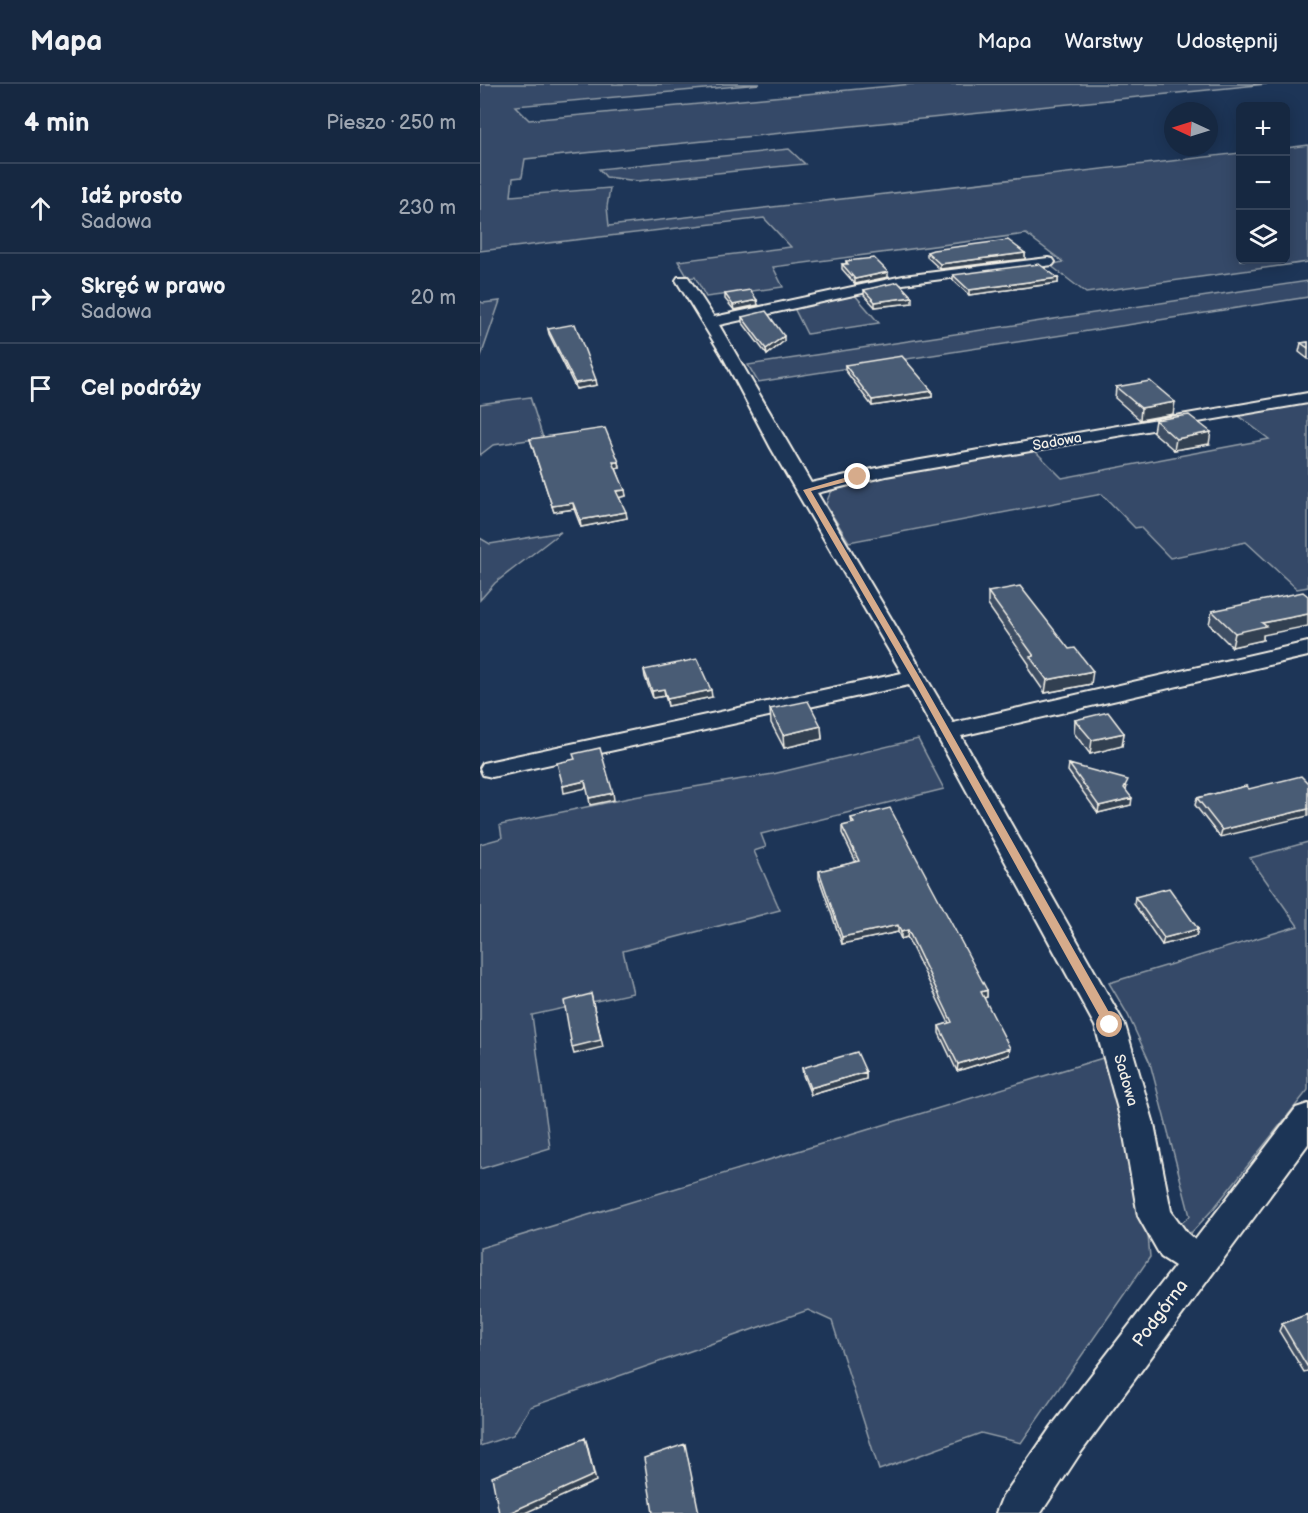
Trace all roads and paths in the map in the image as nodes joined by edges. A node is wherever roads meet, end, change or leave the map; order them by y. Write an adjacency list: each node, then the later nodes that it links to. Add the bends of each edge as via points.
1 (1048, 262): 3 (street, via 903,280)
2 (682, 280): 3 (street, Sadowa)
3 (709, 323): 5 (street, Sadowa)
4 (1308, 398): 5 (street, Sadowa, via 886,471)
5 (806, 490): 7 (street, Sadowa)
6 (1308, 649): 8 (street)
7 (916, 678): 8 (street, Sadowa); 9 (street)
8 (946, 732): 11 (street, Sadowa, via 1110,1025 1138,1124 1155,1216 1174,1245)
9 (492, 769)
10 (1308, 1118): 11 (street, Podgórna)
11 (1198, 1262): 12 (street, Podgórna, via 1065,1441)
12 (1017, 1513)

